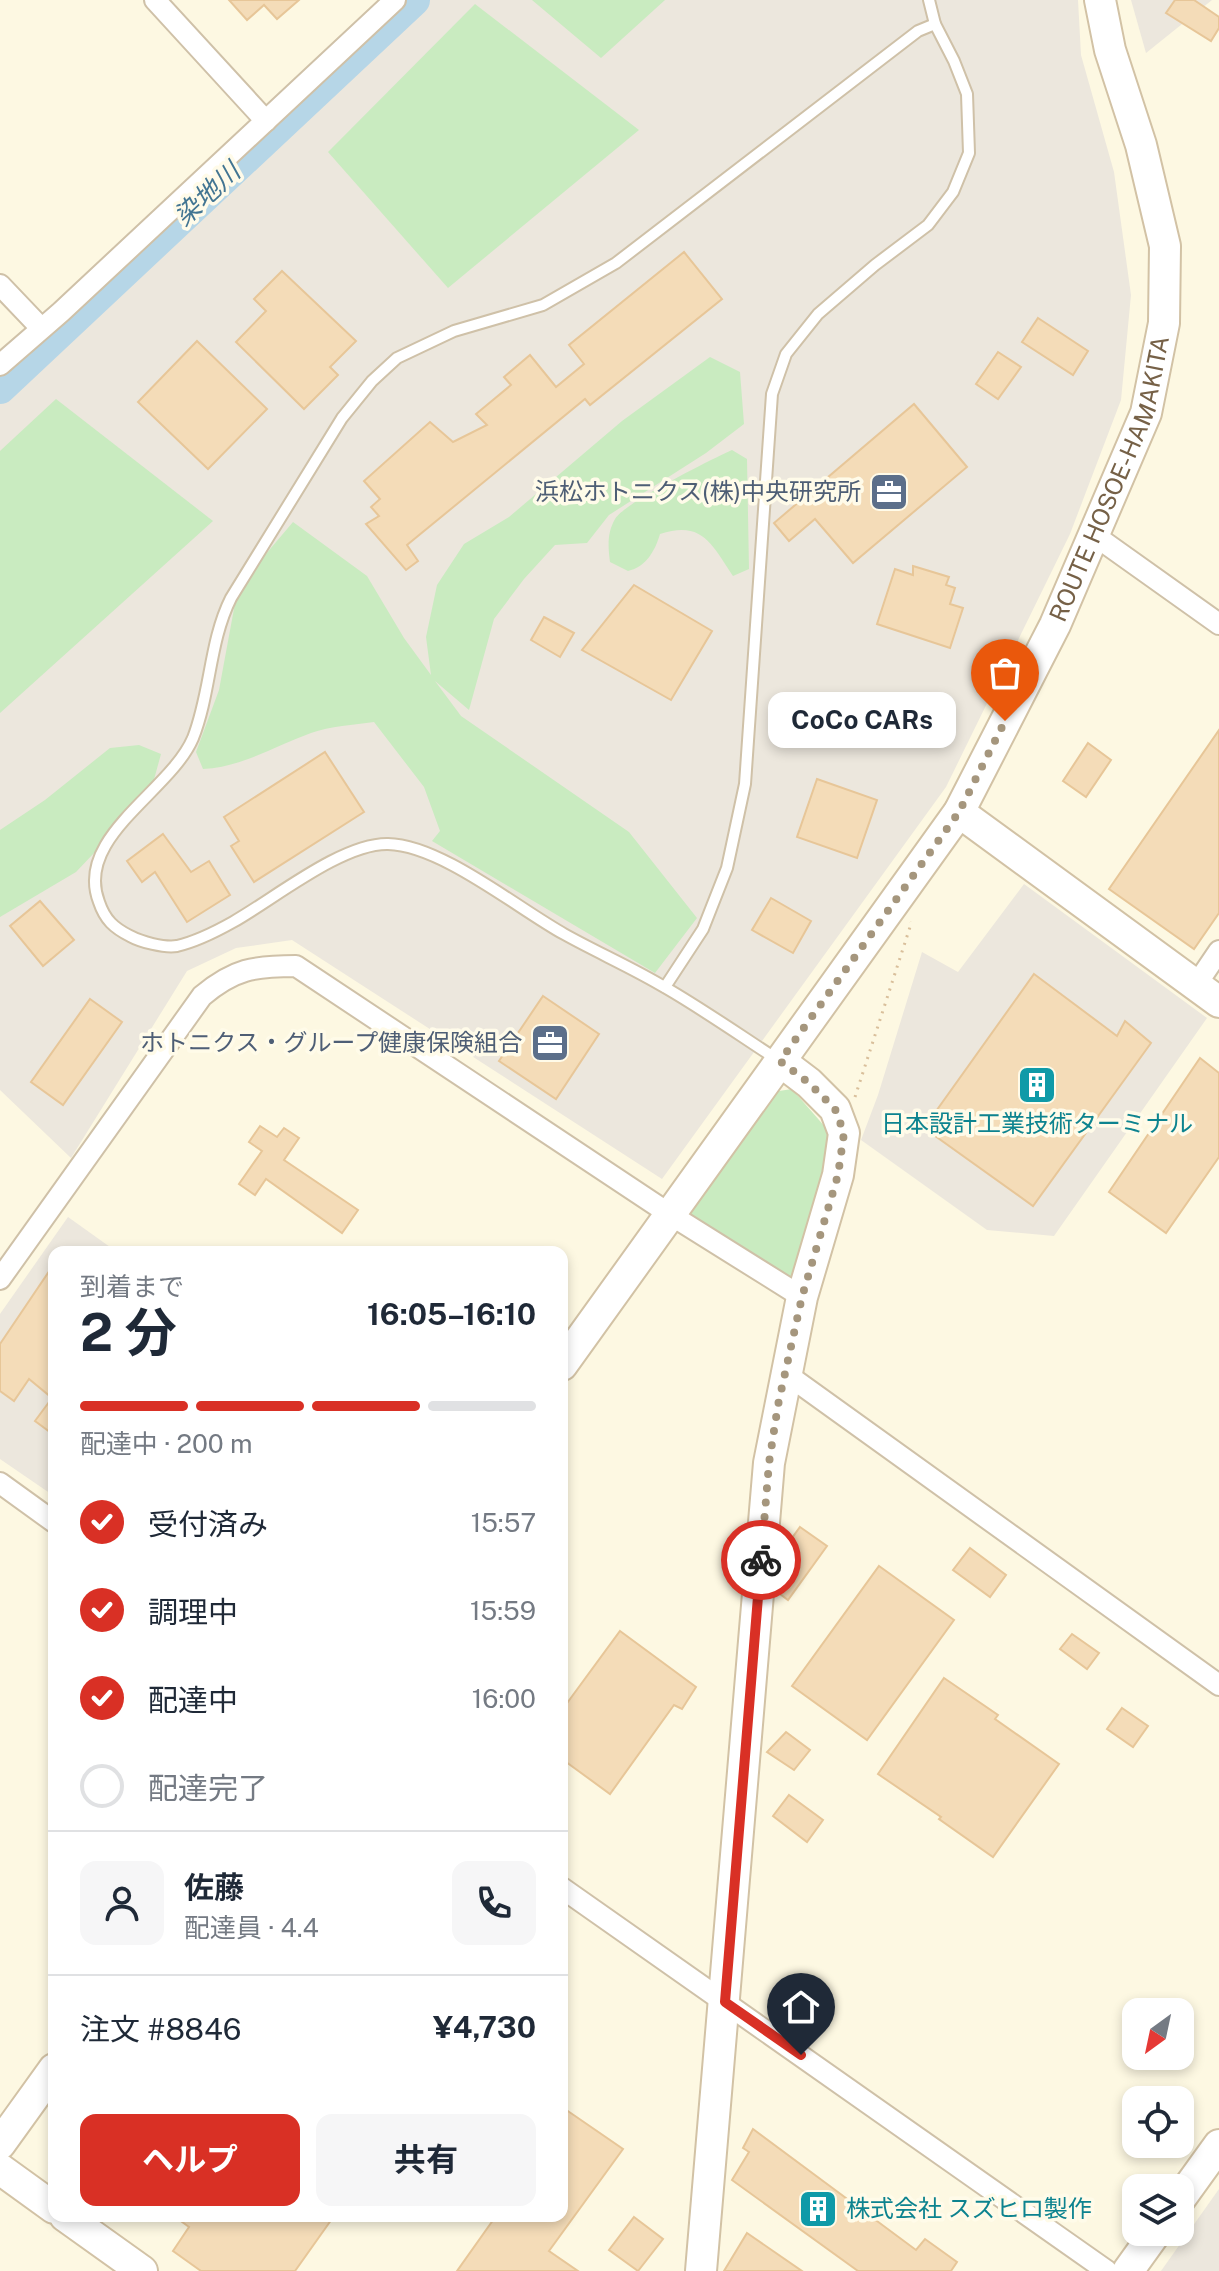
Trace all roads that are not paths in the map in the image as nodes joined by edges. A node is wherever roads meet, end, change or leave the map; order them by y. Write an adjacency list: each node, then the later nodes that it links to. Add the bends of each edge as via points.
1 (155, 0): 6 (street)
2 (395, 0): 6 (street)
3 (929, 0): 5 (lane)
4 (1100, 0): 10 (street, ROUTE HOSOE-HAMAKITA, via 1165,246 1164,323 1146,413)
5 (935, 24): 14 (lane, via 967,94 969,153 953,192 928,225 818,314 786,354 770,408 745,784 727,868 703,929); 14 (lane, via 918,31 616,263 543,305 420,345 372,381 342,418 231,598 221,619 192,739 110,837 97,862 93,887 113,927 138,941 175,946 230,923 348,852 387,844 422,851)
6 (266, 121): 8 (street)
7 (0, 285): 8 (street)
8 (41, 328): 9 (street)
9 (0, 365)
10 (1094, 535): 11 (street); 12 (street, ROUTE HOSOE-HAMAKITA, via 1055,625)
11 (1219, 624)
12 (959, 812): 15 (street); 16 (street, ROUTE HOSOE-HAMAKITA)
13 (1219, 951): 15 (street)
14 (665, 987): 16 (lane)
15 (1207, 993)
16 (780, 1061): 17 (street, ROUTE HOSOE-HAMAKITA); 19 (street, via 835,1109 844,1133 838,1175)
17 (671, 1215): 18 (street, via 296,966 274,966 222,979 202,996); 19 (street); 20 (street, ROUTE HOSOE-HAMAKITA)
18 (0, 1279)
19 (802, 1297): 21 (street)
20 (568, 1357)
21 (785, 1373): 24 (street); 26 (street, via 769,1463)
22 (0, 1483): 23 (street)
23 (48, 1518)
24 (1219, 1685)
25 (568, 1892): 26 (street)
26 (725, 2002): 36 (street); 37 (street)
27 (48, 2077): 28 (street)
28 (0, 2144)
29 (1219, 2145): 31 (street)
30 (0, 2169): 32 (street)
31 (1194, 2180)
32 (48, 2204)
33 (73, 2222): 35 (street)
34 (1146, 2246): 38 (street)
35 (142, 2271)
36 (701, 2271)
37 (1107, 2271)
38 (1128, 2271)

